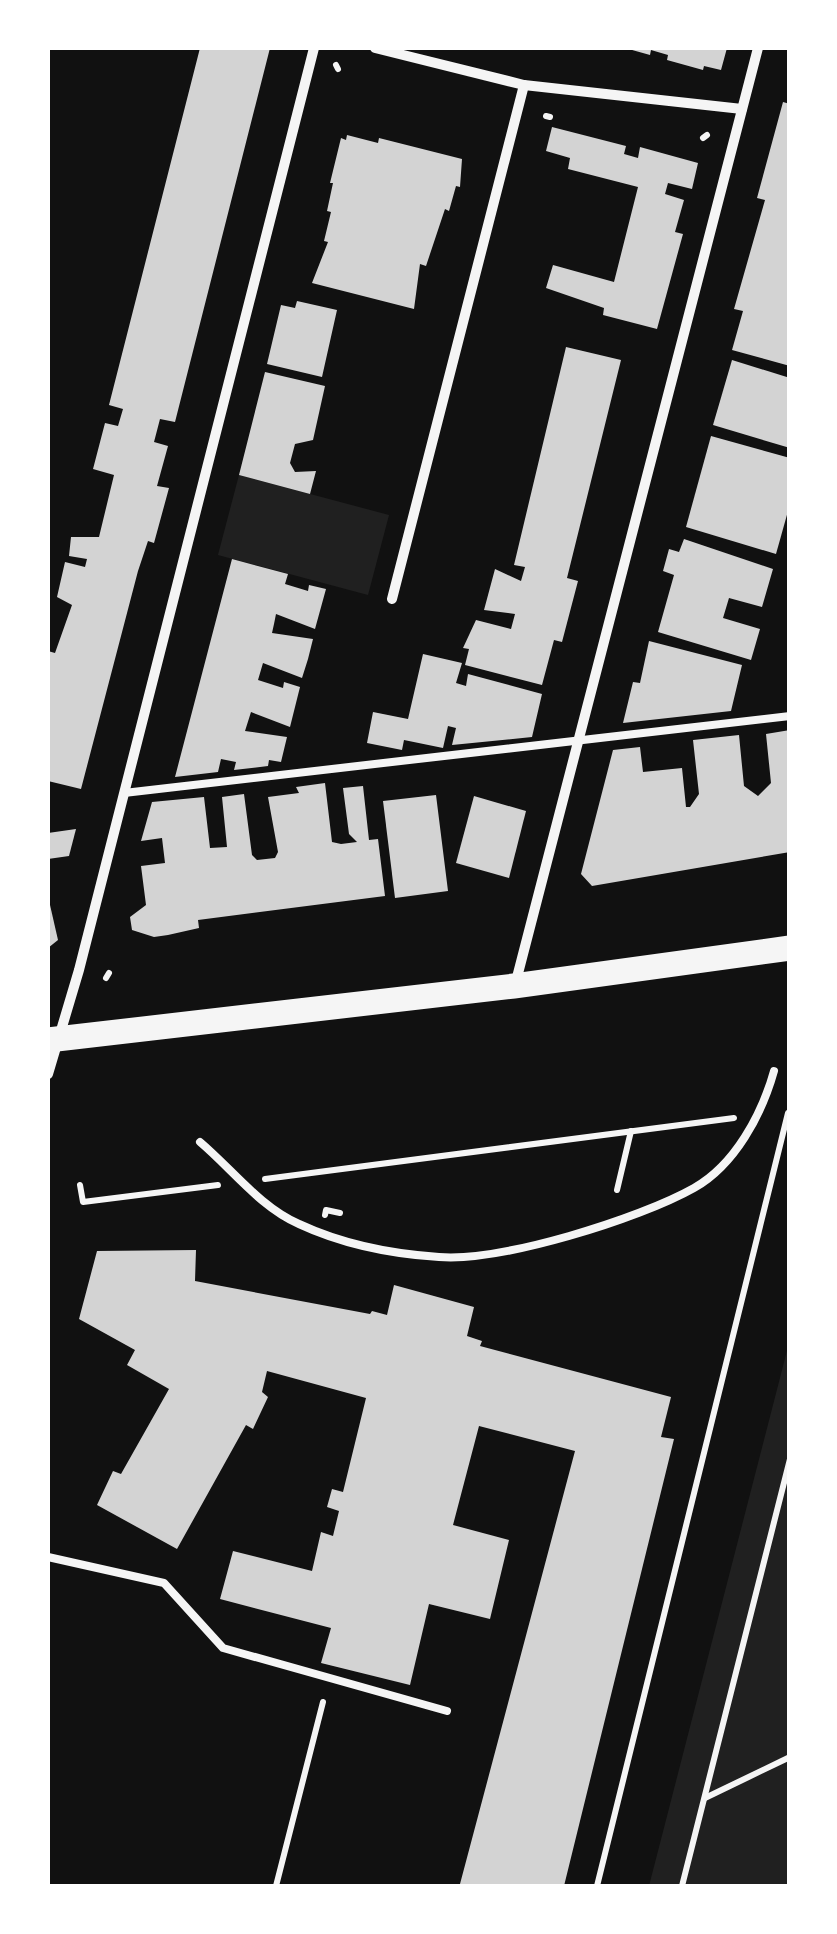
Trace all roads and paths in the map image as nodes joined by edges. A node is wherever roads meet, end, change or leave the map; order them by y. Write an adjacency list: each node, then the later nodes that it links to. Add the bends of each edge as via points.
1 (314, 48): 9 (street)
2 (374, 48): 4 (street)
3 (758, 48): 5 (street)
4 (524, 85): 5 (street); 6 (street)
5 (742, 109): 8 (street)
6 (392, 599)
7 (790, 716): 8 (lane)
8 (578, 744): 9 (lane); 11 (street)
9 (124, 793): 12 (street)
10 (790, 948): 11 (main road)
11 (514, 986): 12 (main road)
12 (53, 1039): 14 (street)
13 (774, 1071): 16 (lane)
14 (48, 1074)
15 (789, 1112): 16 (path); 29 (path)
16 (758, 1115): 17 (path); 19 (lane, via 727,1160 695,1188 594,1228 473,1254 442,1258 370,1248 297,1224)
17 (631, 1131): 19 (path); 21 (path)
18 (200, 1142): 19 (lane)
19 (243, 1182): 20 (path, via 83,1202)
20 (80, 1184)
21 (617, 1190)
22 (790, 1459): 27 (path)
23 (48, 1557): 25 (lane, via 164,1583 223,1648)
24 (322, 1702): 28 (path)
25 (447, 1710)
26 (790, 1757): 27 (path)
27 (704, 1798): 30 (path)
28 (276, 1886)
29 (597, 1886)
30 (682, 1886)

